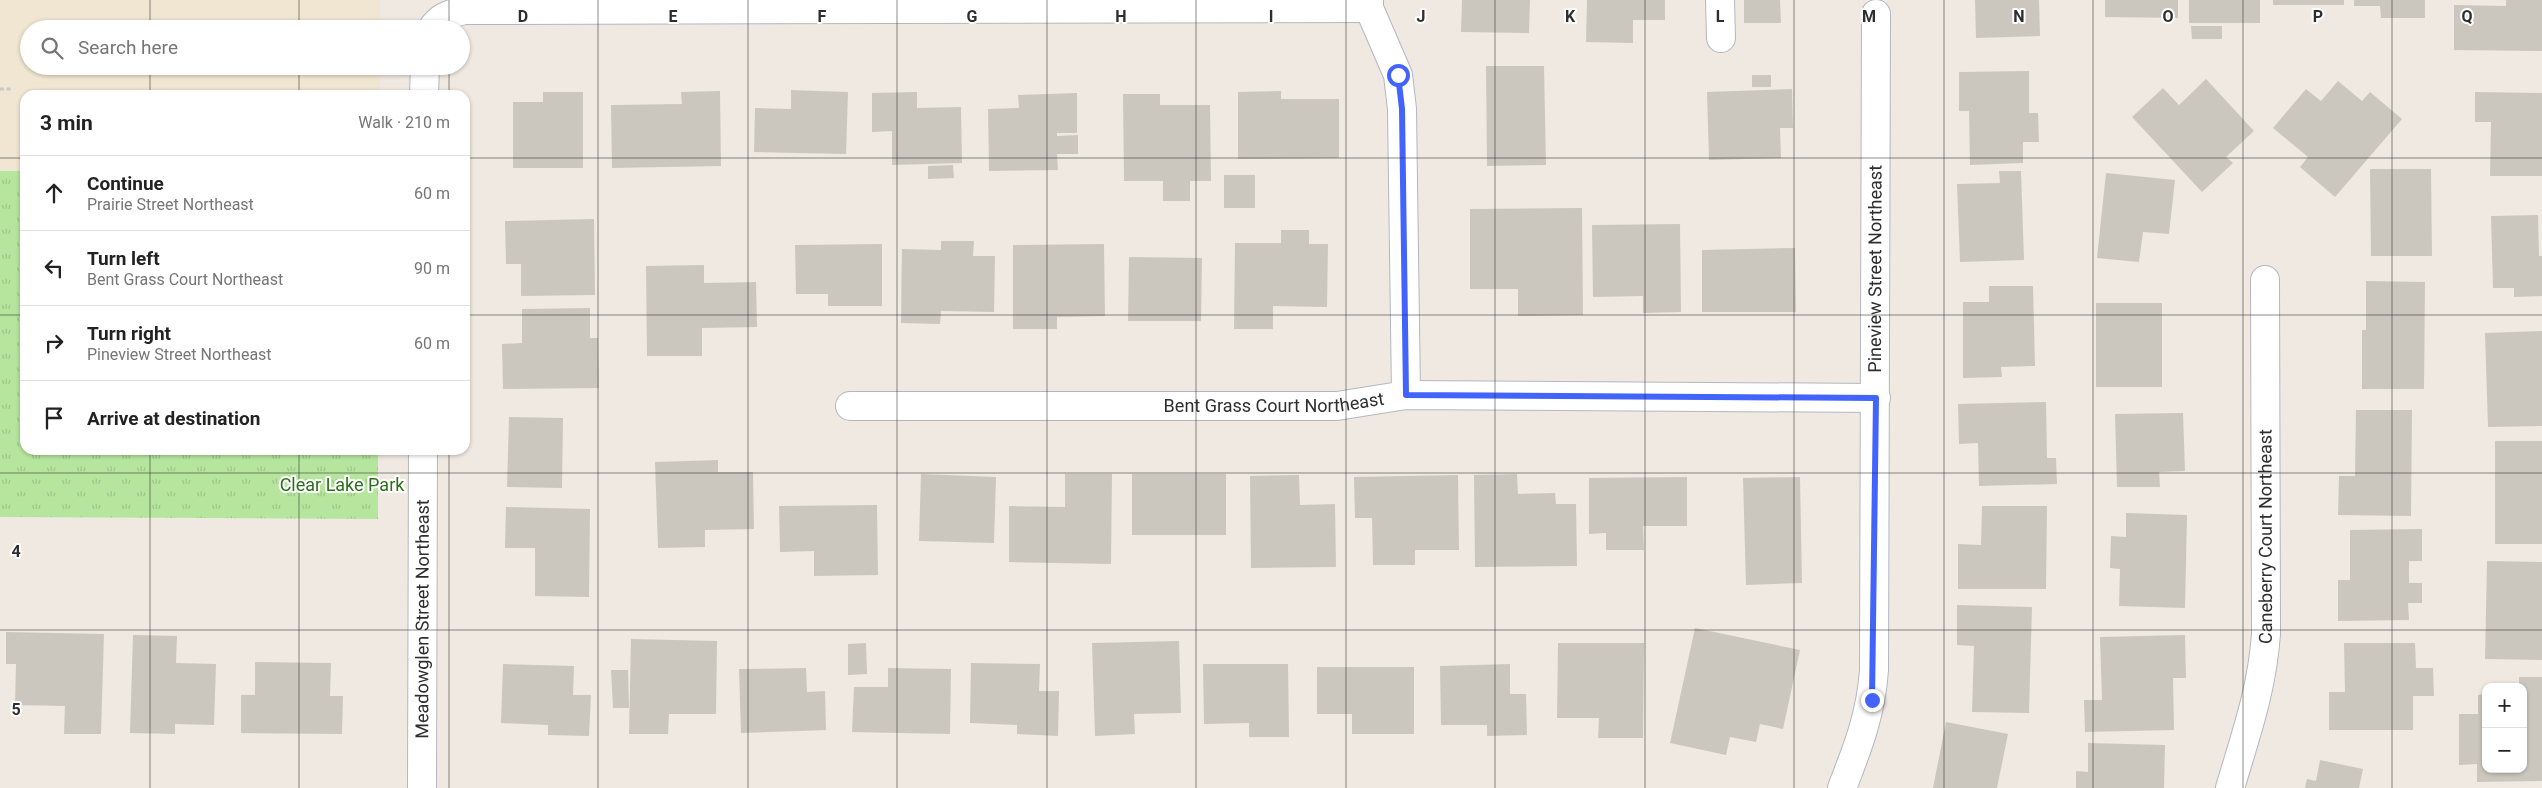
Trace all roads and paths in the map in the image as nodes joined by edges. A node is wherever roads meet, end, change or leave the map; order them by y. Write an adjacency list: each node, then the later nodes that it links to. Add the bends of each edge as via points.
1 (1720, 0): 5 (street)
2 (1369, 4): 4 (street, via 464,10); 11 (street, via 1398,75 1402,109)
3 (1876, 14): 12 (street, Pineview Street Northeast)
4 (441, 20)
5 (1721, 38)
6 (425, 75): 9 (street)
7 (12, 88): 8 (path)
8 (0, 89)
9 (424, 90)
10 (2265, 280): 17 (street, Caneberry Court Northeast, via 2266,634 2263,672 2256,702)
11 (1406, 395): 12 (street, Bent Grass Court Northeast); 13 (street, Bent Grass Court Northeast, via 1337,406)
12 (1876, 398): 16 (street, Pineview Street Northeast, via 1872,700)
13 (850, 406)
14 (423, 455): 15 (street, Meadowglen Street Northeast)
15 (422, 788)
16 (1842, 788)
17 (2230, 788)

